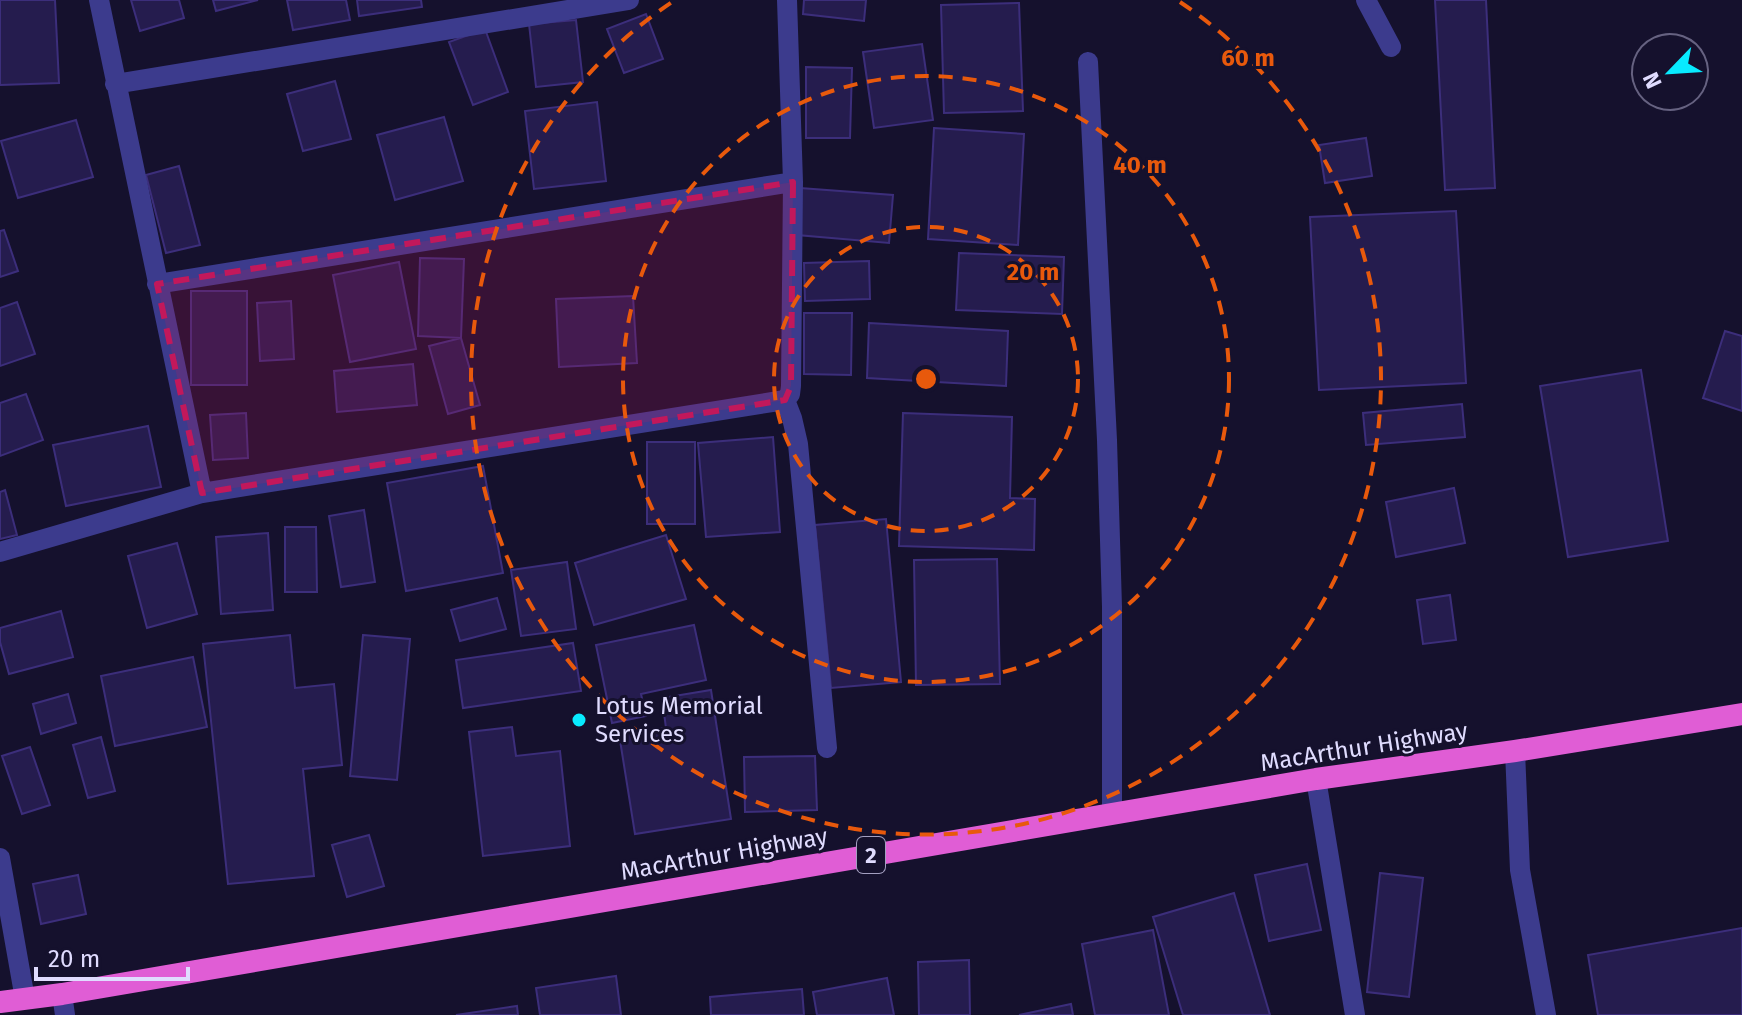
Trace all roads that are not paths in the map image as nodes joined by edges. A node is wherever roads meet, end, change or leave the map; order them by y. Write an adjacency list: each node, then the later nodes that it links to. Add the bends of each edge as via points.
1 (99, 0): 7 (street)
2 (629, 0): 7 (street)
3 (787, 0): 8 (street)
4 (1366, 0): 5 (street)
5 (1391, 47)
6 (1088, 62): 17 (street, via 1112,607)
7 (115, 84): 9 (street)
8 (793, 182): 9 (street); 10 (street, via 791,386)
9 (157, 284): 11 (street)
10 (785, 400): 11 (street); 14 (street, via 798,444)
11 (202, 493): 12 (street)
12 (0, 552)
13 (1742, 714): 15 (highway, MacArthur Highway / 2)
14 (827, 748)
15 (1515, 751): 16 (highway, MacArthur Highway / 2); 23 (street, via 1520,870)
16 (1316, 779): 17 (highway, MacArthur Highway / 2); 22 (street)
17 (1112, 814): 21 (highway, MacArthur Highway / 2)
18 (0, 858): 19 (street)
19 (25, 999): 20 (highway, MacArthur Highway / 2); 21 (highway, MacArthur Highway / 2)
20 (0, 1002)
21 (64, 1004)
22 (1355, 1015)
23 (1546, 1015)

